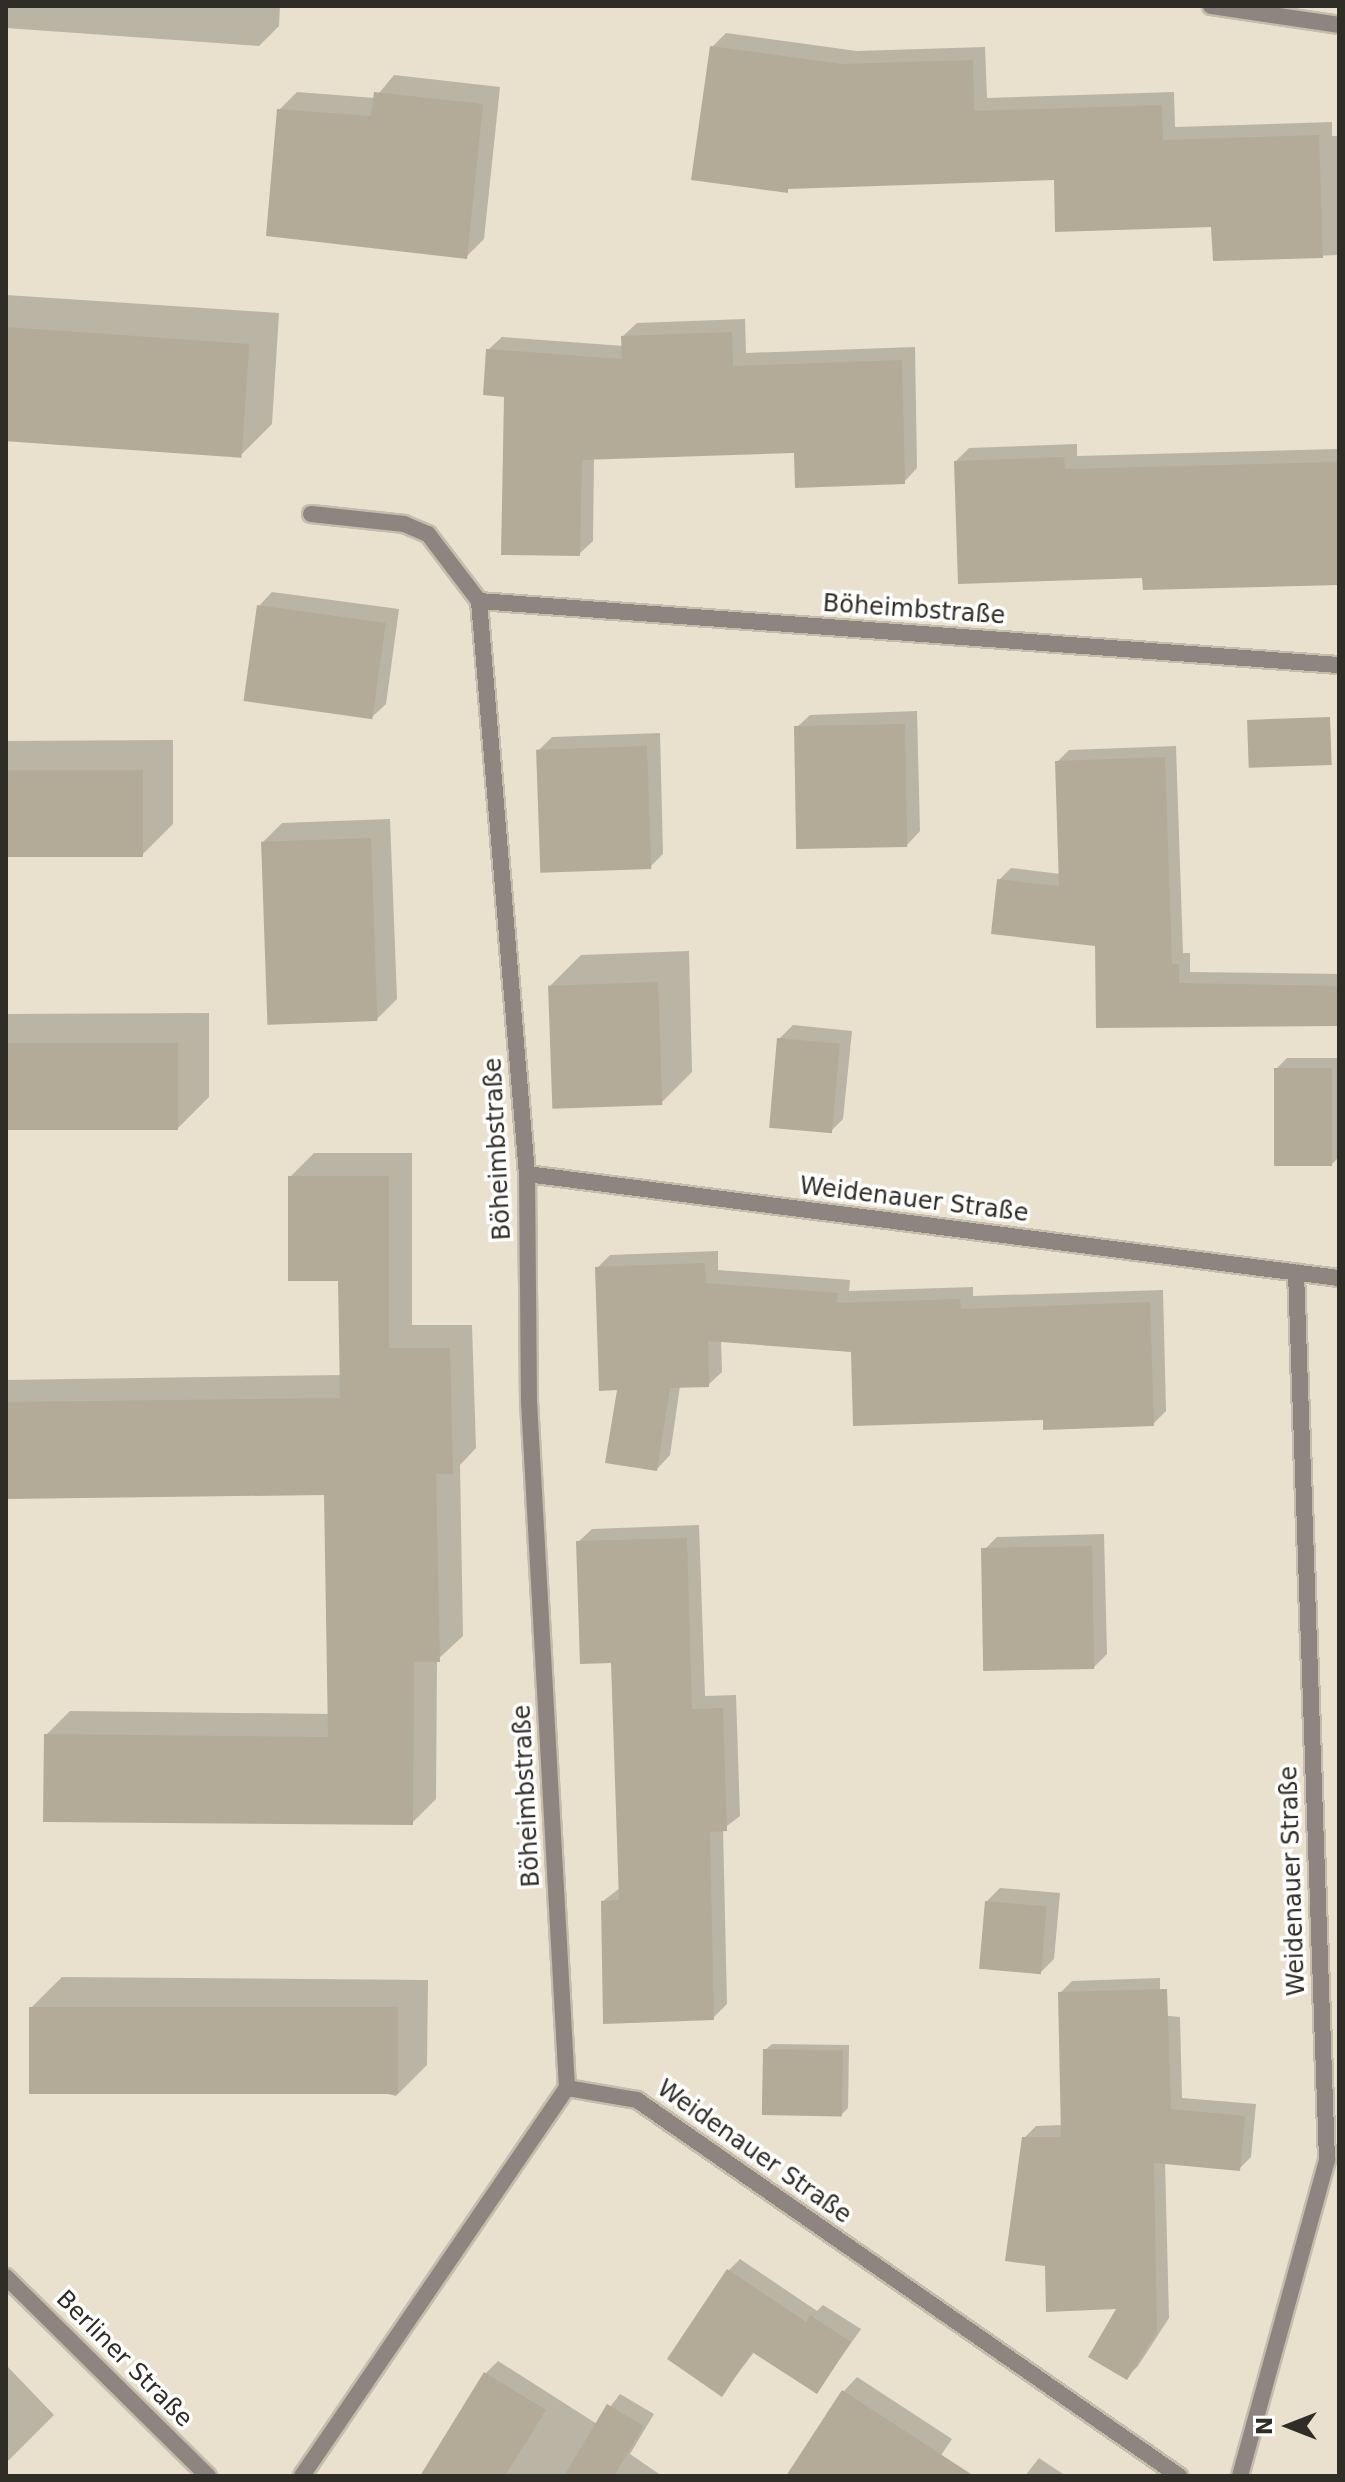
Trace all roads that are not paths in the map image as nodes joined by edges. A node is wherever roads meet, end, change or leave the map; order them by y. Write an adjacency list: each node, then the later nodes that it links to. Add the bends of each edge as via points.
1 (1214, 6): 2 (street)
2 (1339, 25)
3 (311, 514): 4 (street, via 404,524 428,534)
4 (479, 601): 5 (street, Böheimbstraße); 6 (street, Böheimbstraße)
5 (1339, 665)
6 (527, 1174): 7 (street, Weidenauer Straße); 9 (street, Böheimbstraße, via 529,1402)
7 (1296, 1273): 8 (street, Weidenauer Straße); 14 (street, Weidenauer Straße, via 1327,2160)
8 (1339, 1278)
9 (567, 2088): 12 (street); 13 (street, Weidenauer Straße, via 637,2100)
10 (6, 2277): 11 (street, Berliner Straße)
11 (208, 2476)
12 (302, 2476)
13 (1179, 2476)
14 (1240, 2476)

